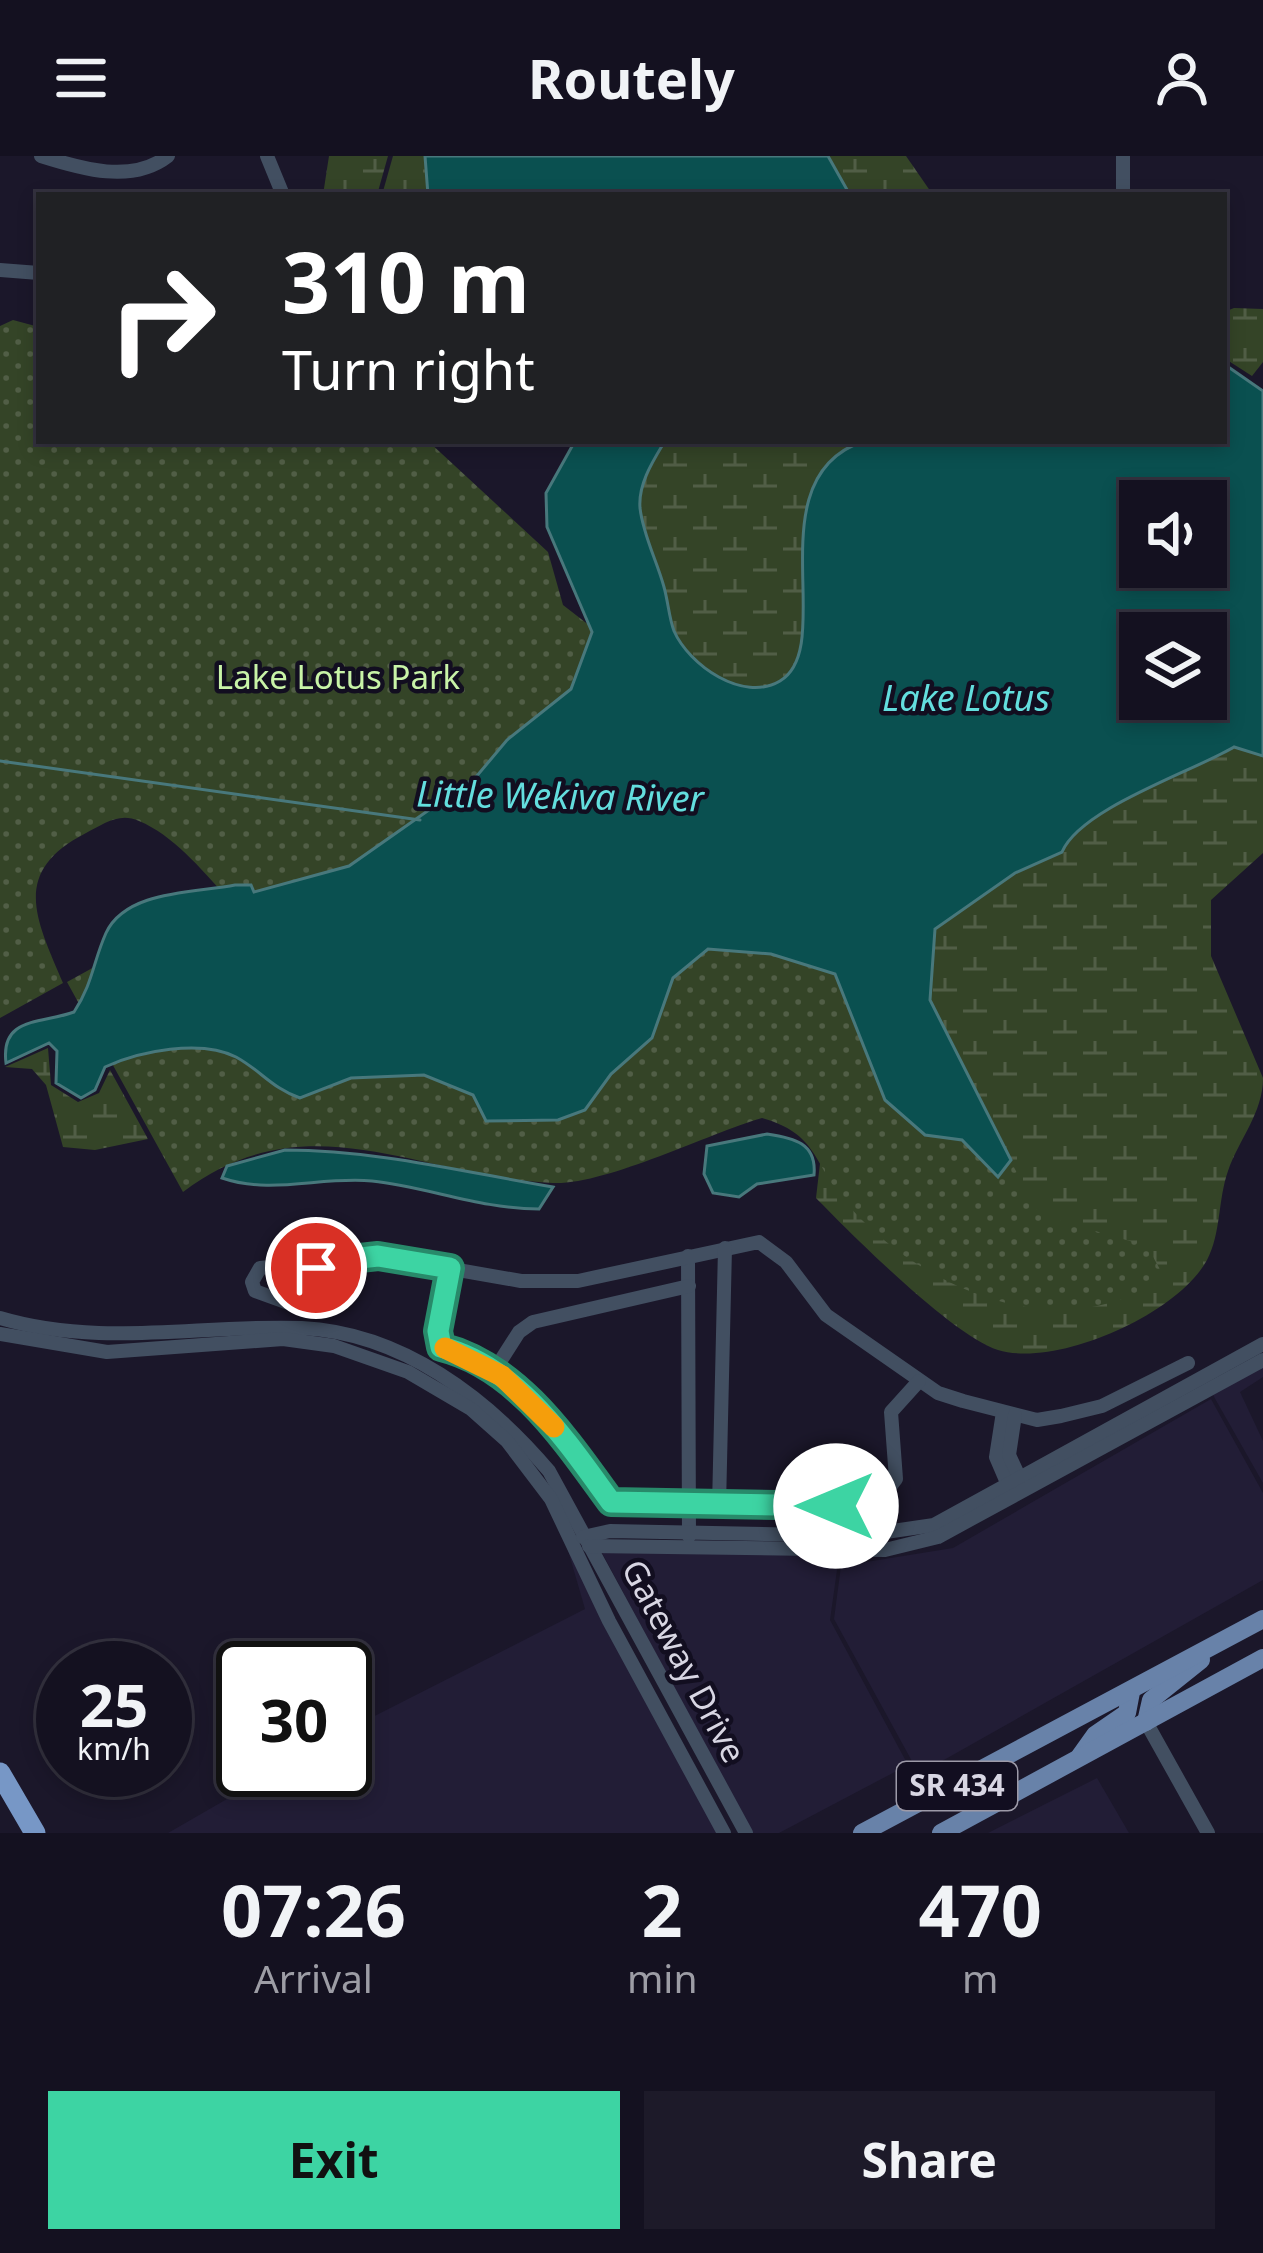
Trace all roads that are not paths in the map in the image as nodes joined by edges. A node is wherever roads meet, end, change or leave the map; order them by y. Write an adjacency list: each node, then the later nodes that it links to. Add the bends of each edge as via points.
1 (41, 156): 2 (street, via 134,172)
2 (168, 156)
3 (267, 156): 5 (street)
4 (1123, 156): 6 (street)
5 (282, 192)
6 (1123, 192)
7 (0, 270): 8 (street)
8 (36, 273)
9 (725, 1247): 10 (street); 20 (street, via 751,1241 773,1250 826,1315); 24 (street)
10 (688, 1256): 12 (street, via 578,1281); 13 (street)
11 (315, 1263): 11 (street, via 314,1302 291,1304 255,1291 260,1268); 12 (street, via 378,1256)
12 (450, 1268): 19 (street, via 441,1347)
13 (689, 1286): 19 (street, via 533,1322); 23 (street)
14 (0, 1318): 26 (street, Gateway Drive, via 84,1335 307,1328 389,1350 454,1382 516,1432 549,1472)
15 (0, 1334): 26 (street, Gateway Drive, via 107,1352 283,1339 372,1357 440,1388 507,1441)
16 (1263, 1344): 22 (street)
17 (1263, 1360): 22 (street)
18 (1188, 1363): 21 (street, via 1102,1406 1037,1420)
19 (494, 1371): 23 (street, via 542,1412 611,1502)
20 (919, 1381): 21 (street); 24 (street, via 891,1412 896,1479 875,1506)
21 (1009, 1413): 22 (street, via 1002,1456)
22 (1016, 1487): 25 (street, via 938,1537 885,1550)
23 (688, 1506): 24 (street); 25 (street)
24 (719, 1506)
25 (689, 1539): 26 (street)
26 (584, 1542): 31 (street, Gateway Drive); 32 (street, Gateway Drive)
27 (1263, 1619): 28 (main road, SR 434)
28 (1212, 1647): 30 (main road, SR 434); 33 (main road, via 1151,1700)
29 (1263, 1658): 33 (main road, SR 434)
30 (1131, 1692): 34 (main road, via 1127,1713 1095,1735); 39 (main road, SR 434)
31 (671, 1694): 32 (street); 38 (street, Gateway Drive)
32 (654, 1704): 37 (street, Gateway Drive)
33 (1146, 1722): 34 (main road, SR 434); 41 (street)
34 (1078, 1760): 40 (main road, SR 434)
35 (0, 1773): 36 (highway)
36 (35, 1833)
37 (724, 1833)
38 (746, 1833)
39 (862, 1833)
40 (941, 1833)
41 (1208, 1833)

